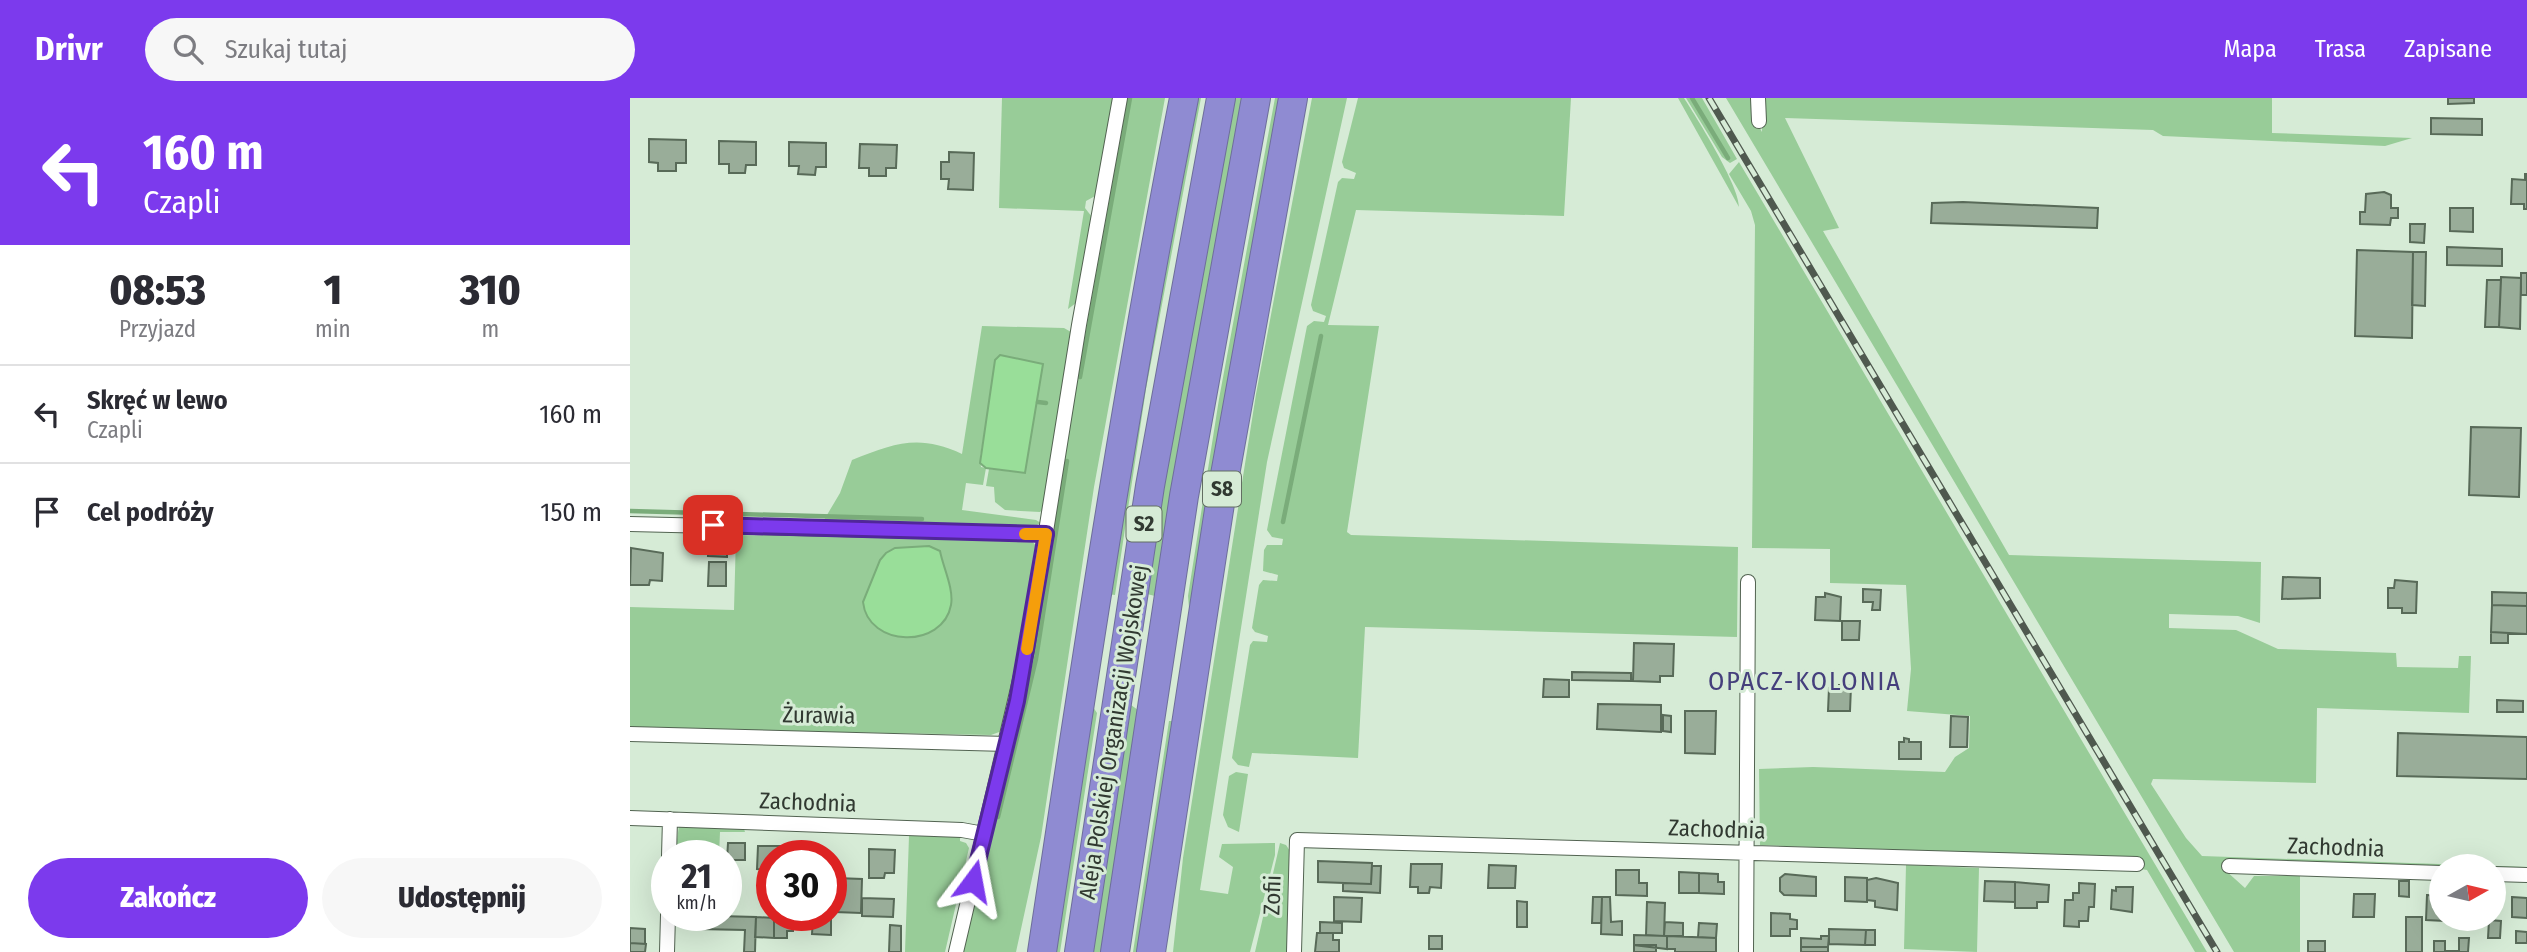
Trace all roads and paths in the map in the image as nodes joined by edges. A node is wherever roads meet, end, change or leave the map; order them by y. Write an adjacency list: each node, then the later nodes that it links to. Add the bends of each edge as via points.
1 (1120, 98): 9 (street)
2 (1184, 98): 27 (highway, via 1114,485)
3 (1221, 98): 28 (highway, Aleja Polskiej Organizacji Wojskowej / S2, via 1152,473)
4 (1256, 98): 29 (highway, Aleja Polskiej Organizacji Wojskowej / S2, via 1184,496)
5 (1293, 98): 30 (highway, S8, via 1221,497)
6 (1758, 98): 7 (street)
7 (1759, 121)
8 (630, 524): 9 (street)
9 (1046, 534): 12 (street)
10 (1748, 582): 18 (street)
11 (630, 734): 12 (street, Żurawia)
12 (1007, 744): 15 (street)
13 (630, 818): 14 (street, Zachodnia)
14 (670, 819): 15 (street, Zachodnia); 16 (street)
15 (984, 834): 26 (street)
16 (669, 840)
17 (1297, 840): 18 (street, Zachodnia); 31 (street, Zofii)
18 (1748, 853): 19 (street, Zachodnia); 32 (street)
19 (2137, 864)
20 (2229, 866): 21 (street, Zachodnia)
21 (2429, 873)
22 (2506, 874): 23 (street)
23 (2527, 875)
24 (668, 931): 25 (street)
25 (667, 952)
26 (956, 952)
27 (1042, 952)
28 (1079, 952)
29 (1115, 952)
30 (1151, 952)
31 (1294, 952)
32 (1746, 952)

